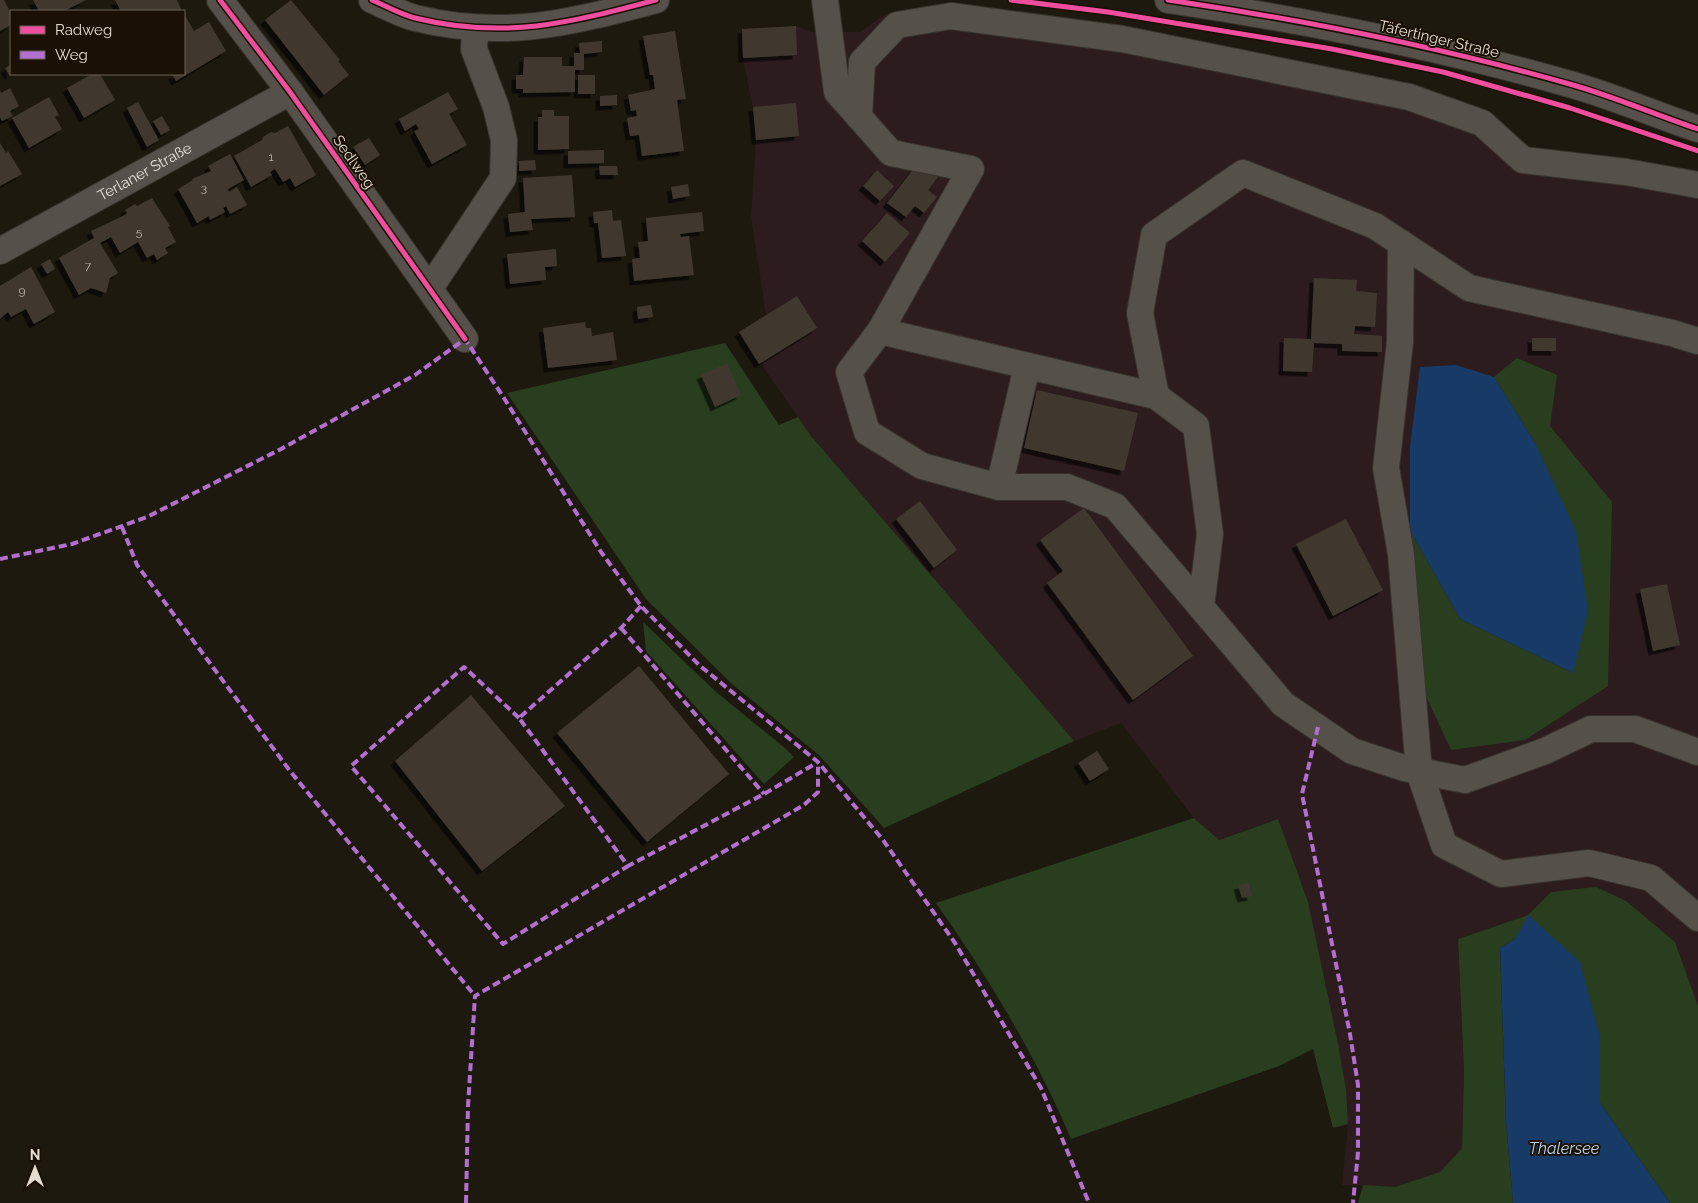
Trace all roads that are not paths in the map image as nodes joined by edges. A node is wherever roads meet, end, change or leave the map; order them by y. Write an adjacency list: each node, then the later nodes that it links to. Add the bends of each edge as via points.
1 (220, 0): 7 (street, Sedlweg)
2 (372, 0): 6 (street, via 413,18)
3 (656, 0): 6 (street, via 540,27)
4 (825, 0): 8 (street, via 837,92)
5 (1168, 0): 9 (street, Täfertinger Straße, via 1352,31 1448,52 1574,86)
6 (475, 29): 13 (street, via 474,50 496,107 504,140 503,178)
7 (290, 92): 12 (street, Terlaner Straße); 13 (street, Sedlweg)
8 (859, 117): 10 (street, via 862,62 897,25 951,16 1122,39 1409,98 1482,123 1523,160 1626,172); 14 (street, via 891,153 971,169)
9 (1698, 129)
10 (1698, 185)
11 (1401, 244): 16 (street, via 1469,288); 18 (street, via 1375,226 1243,173 1154,235 1140,313); 22 (street, via 1400,342 1386,468 1401,554)
12 (0, 251)
13 (430, 288): 15 (street, Sedlweg)
14 (880, 331): 17 (street); 19 (street, via 849,372 867,432 922,466)
15 (465, 340)
16 (1698, 341)
17 (1028, 366): 18 (street); 19 (street)
18 (1156, 396): 20 (street, via 1196,426 1210,534)
19 (999, 487): 20 (street, via 1067,487 1115,506)
20 (1201, 608): 22 (street, via 1283,704 1352,751)
21 (1698, 752): 22 (street, via 1635,729 1591,729 1545,751 1464,780)
22 (1419, 771): 23 (street, via 1444,845 1501,874 1589,863 1651,878)
23 (1698, 918)

